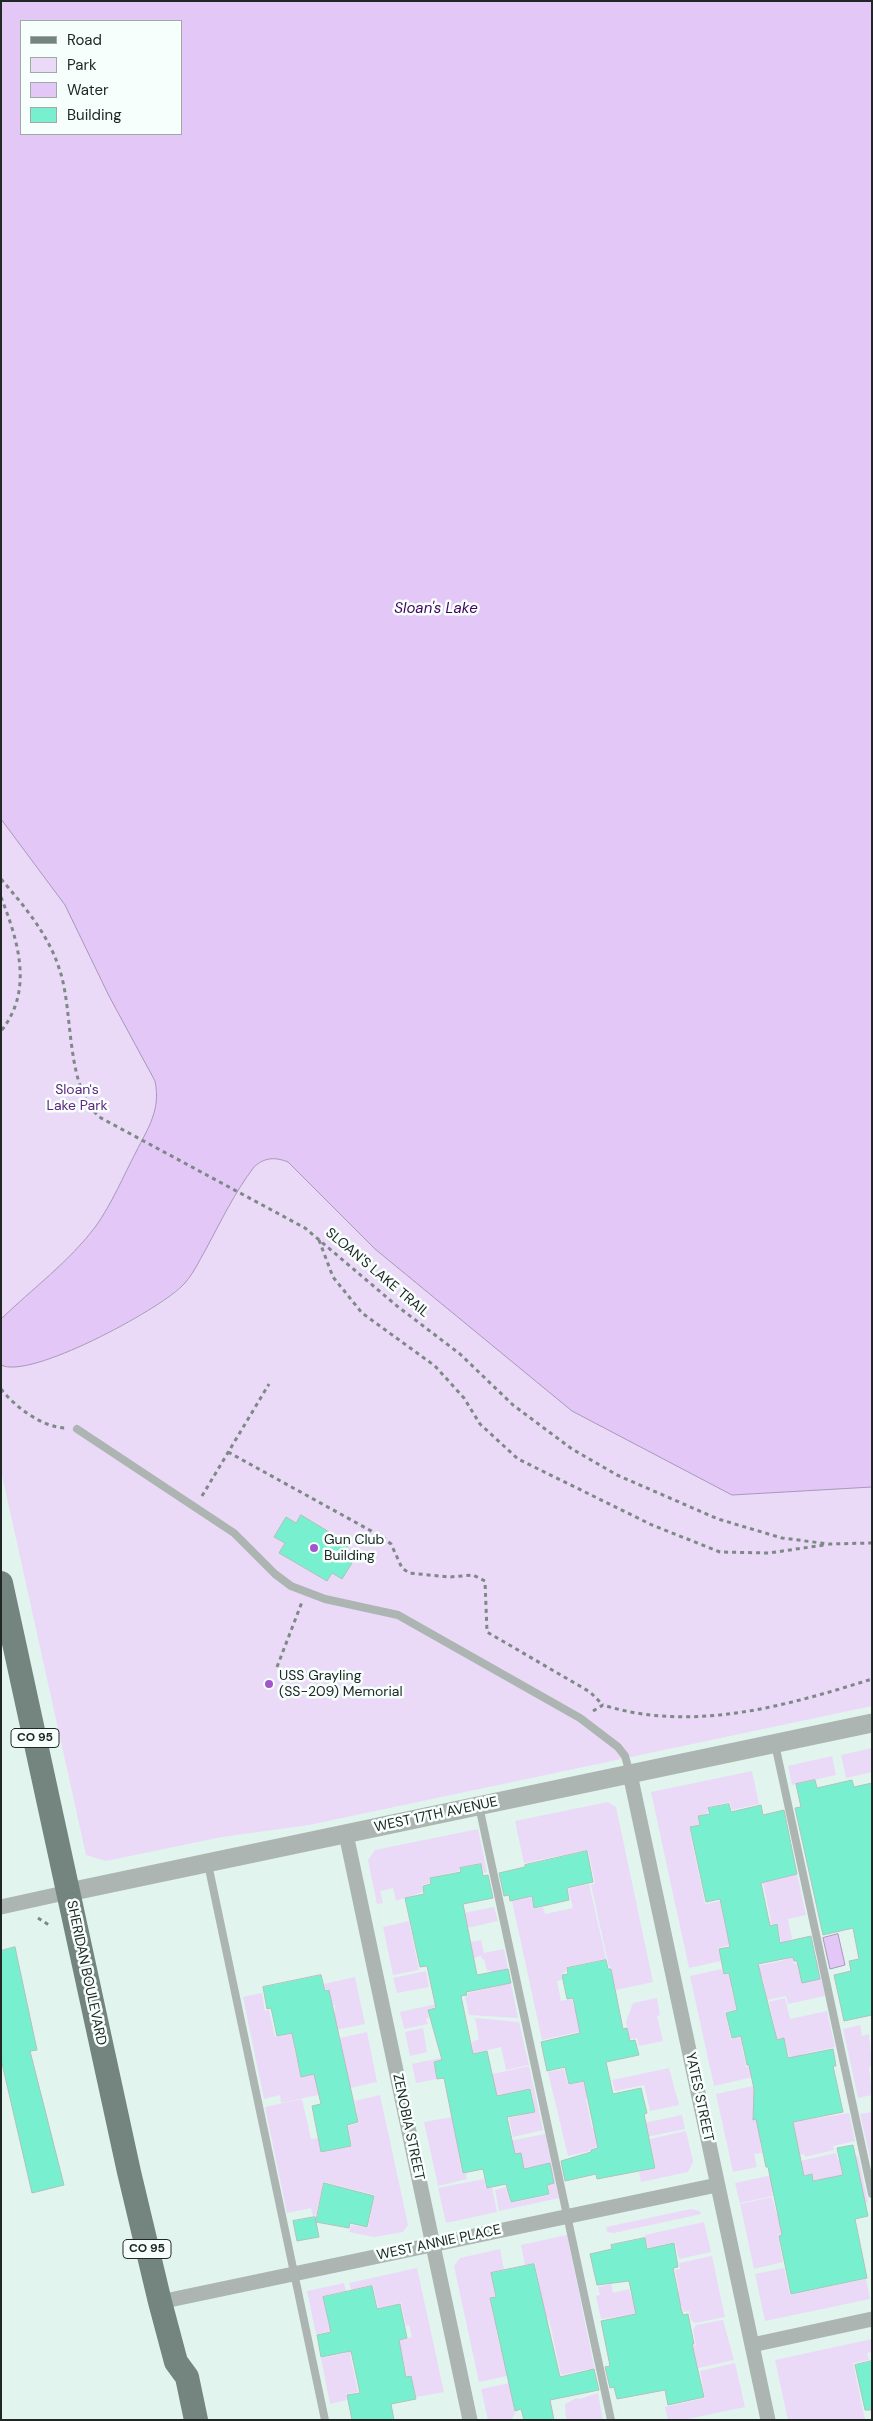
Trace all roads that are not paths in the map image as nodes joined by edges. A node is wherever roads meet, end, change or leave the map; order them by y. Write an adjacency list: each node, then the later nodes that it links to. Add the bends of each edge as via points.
1 (76, 1429): 5 (lane, via 234,1533 291,1586 305,1593 398,1615 580,1718 618,1748 625,1756)
2 (1, 1583): 9 (main road, SHERIDAN BOULEVARD / CO 95)
3 (872, 1723): 4 (street, WEST 17TH AVENUE)
4 (775, 1744): 5 (street, WEST 17TH AVENUE); 12 (lane)
5 (630, 1774): 6 (street, WEST 17TH AVENUE); 11 (street, YATES STREET)
6 (479, 1806): 7 (street, WEST 17TH AVENUE); 13 (lane)
7 (346, 1834): 8 (street, WEST 17TH AVENUE); 14 (street, ZENOBIA STREET)
8 (207, 1863): 9 (street, WEST 17TH AVENUE); 15 (lane)
9 (69, 1892): 10 (street, WEST 17TH AVENUE); 16 (main road, SHERIDAN BOULEVARD / CO 95)
10 (1, 1907)
11 (718, 2184): 13 (street, WEST ANNIE PLACE); 18 (street, YATES STREET)
12 (872, 2194)
13 (568, 2216): 14 (street, WEST ANNIE PLACE); 24 (lane)
14 (434, 2244): 15 (street, WEST ANNIE PLACE); 23 (street, ZENOBIA STREET)
15 (294, 2274): 16 (street, WEST ANNIE PLACE); 22 (lane)
16 (160, 2302): 19 (main road, SHERIDAN BOULEVARD / CO 95)
17 (872, 2319): 18 (street)
18 (752, 2345): 25 (street, YATES STREET)
19 (176, 2362): 20 (main road, SHERIDAN BOULEVARD / CO 95, via 173,2380); 21 (main road, SHERIDAN BOULEVARD / CO 95, via 187,2377)
20 (181, 2420)
21 (196, 2420)
22 (325, 2420)
23 (470, 2420)
24 (611, 2420)
25 (768, 2420)

